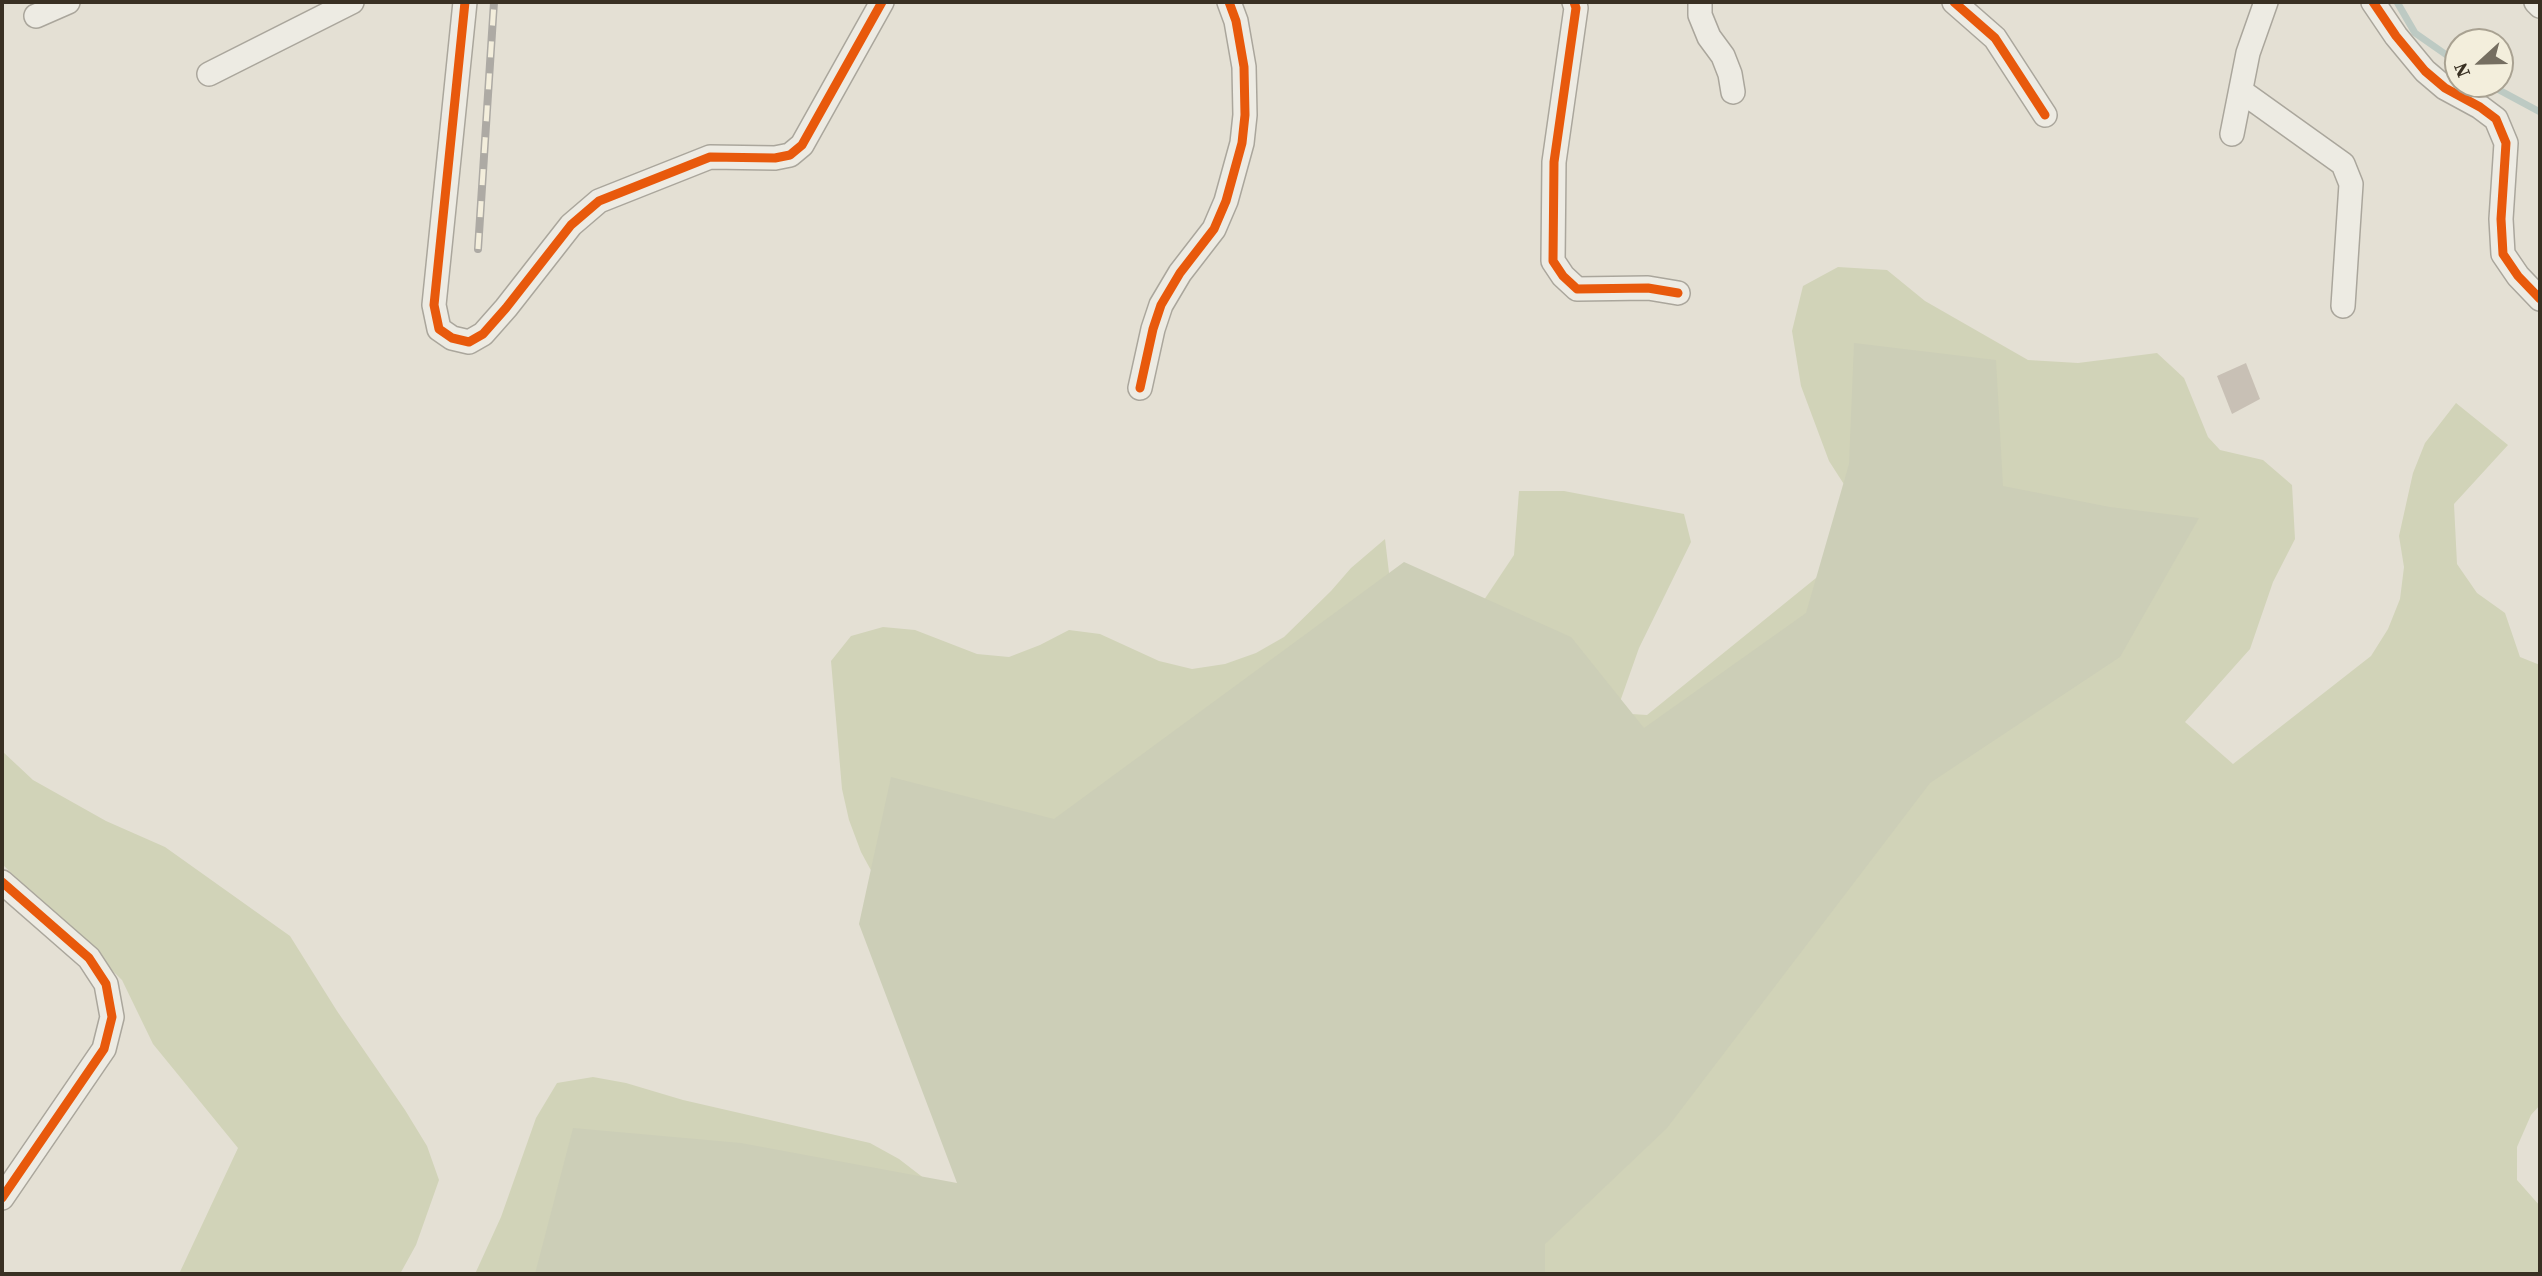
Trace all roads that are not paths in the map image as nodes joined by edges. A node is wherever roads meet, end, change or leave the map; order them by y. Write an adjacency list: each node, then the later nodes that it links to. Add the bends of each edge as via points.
1 (68, 2): 13 (street)
2 (352, 2): 14 (street)
3 (465, 2): 4 (street, via 434,305 439,330 469,342 483,334 571,225 599,201 710,158 790,155 802,145)
4 (881, 2)
5 (1229, 2): 22 (street, via 1244,67 1242,143 1214,229 1161,305)
6 (1574, 2): 19 (street, via 1554,162 1553,261 1577,289 1647,288)
7 (1700, 2): 16 (street, via 1700,15 1723,56)
8 (1954, 2): 17 (street, via 1994,38)
9 (2266, 2): 15 (street, via 2248,53)
10 (2373, 2): 20 (street, via 2426,72 2496,119 2506,143 2503,254)
11 (2536, 2): 12 (street)
12 (2540, 6)
13 (36, 16)
14 (209, 74)
15 (2241, 91): 18 (street); 21 (street, via 2343,164 2351,184)
16 (1733, 92)
17 (2045, 115)
18 (2232, 134)
19 (1678, 293)
20 (2540, 299)
21 (2343, 306)
22 (1140, 388)
23 (2, 882): 24 (street, via 89,958 106,984 112,1017 104,1049)
24 (2, 1198)

